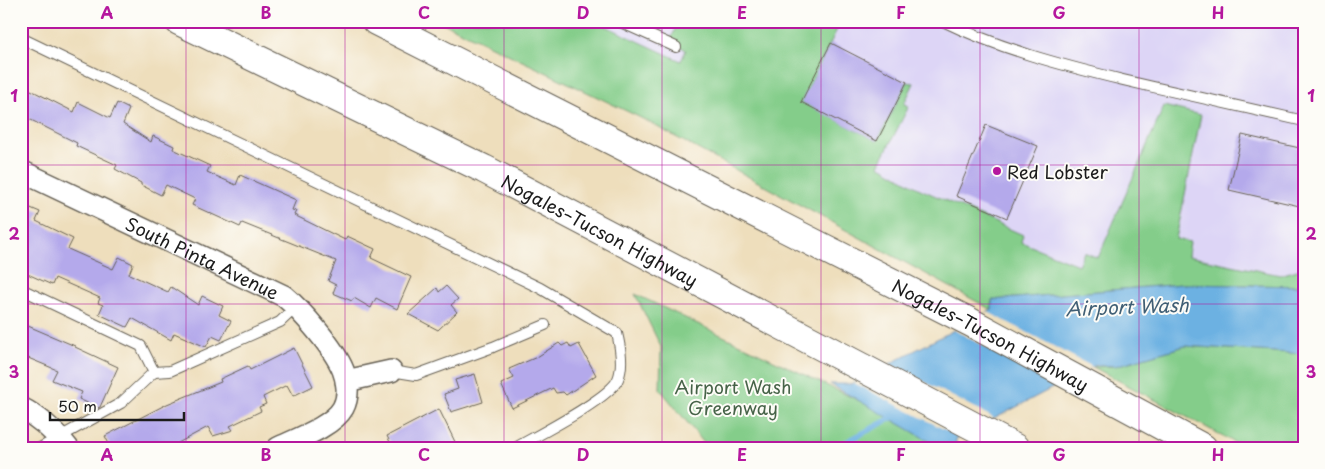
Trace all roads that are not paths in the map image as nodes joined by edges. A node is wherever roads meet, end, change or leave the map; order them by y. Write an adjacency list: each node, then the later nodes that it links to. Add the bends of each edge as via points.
1 (179, 21): 20 (highway, Nogales–Tucson Highway, via 484,169)
2 (376, 21): 21 (highway, Nogales–Tucson Highway, via 970,322)
3 (618, 21): 6 (lane)
4 (943, 21): 7 (lane, via 980,38 1047,61)
5 (21, 38): 19 (lane, via 540,288 617,333 622,351 618,380 600,399)
6 (676, 47)
7 (1304, 121)
8 (21, 171): 10 (street, South Pinta Avenue, via 284,296)
9 (21, 288): 13 (lane, via 141,346)
10 (296, 307): 13 (lane, via 280,322 170,371); 14 (street, South Pinta Avenue, via 331,350 343,370)
11 (545, 325): 12 (lane, via 416,375)
12 (391, 371): 14 (street)
13 (154, 372): 16 (lane, via 121,404)
14 (346, 383): 18 (street, via 347,395 336,416)
15 (21, 408): 16 (street, via 40,419)
16 (64, 442): 17 (lane)
17 (40, 448)
18 (278, 448)
19 (515, 448)
20 (1015, 448)
21 (1203, 448)

